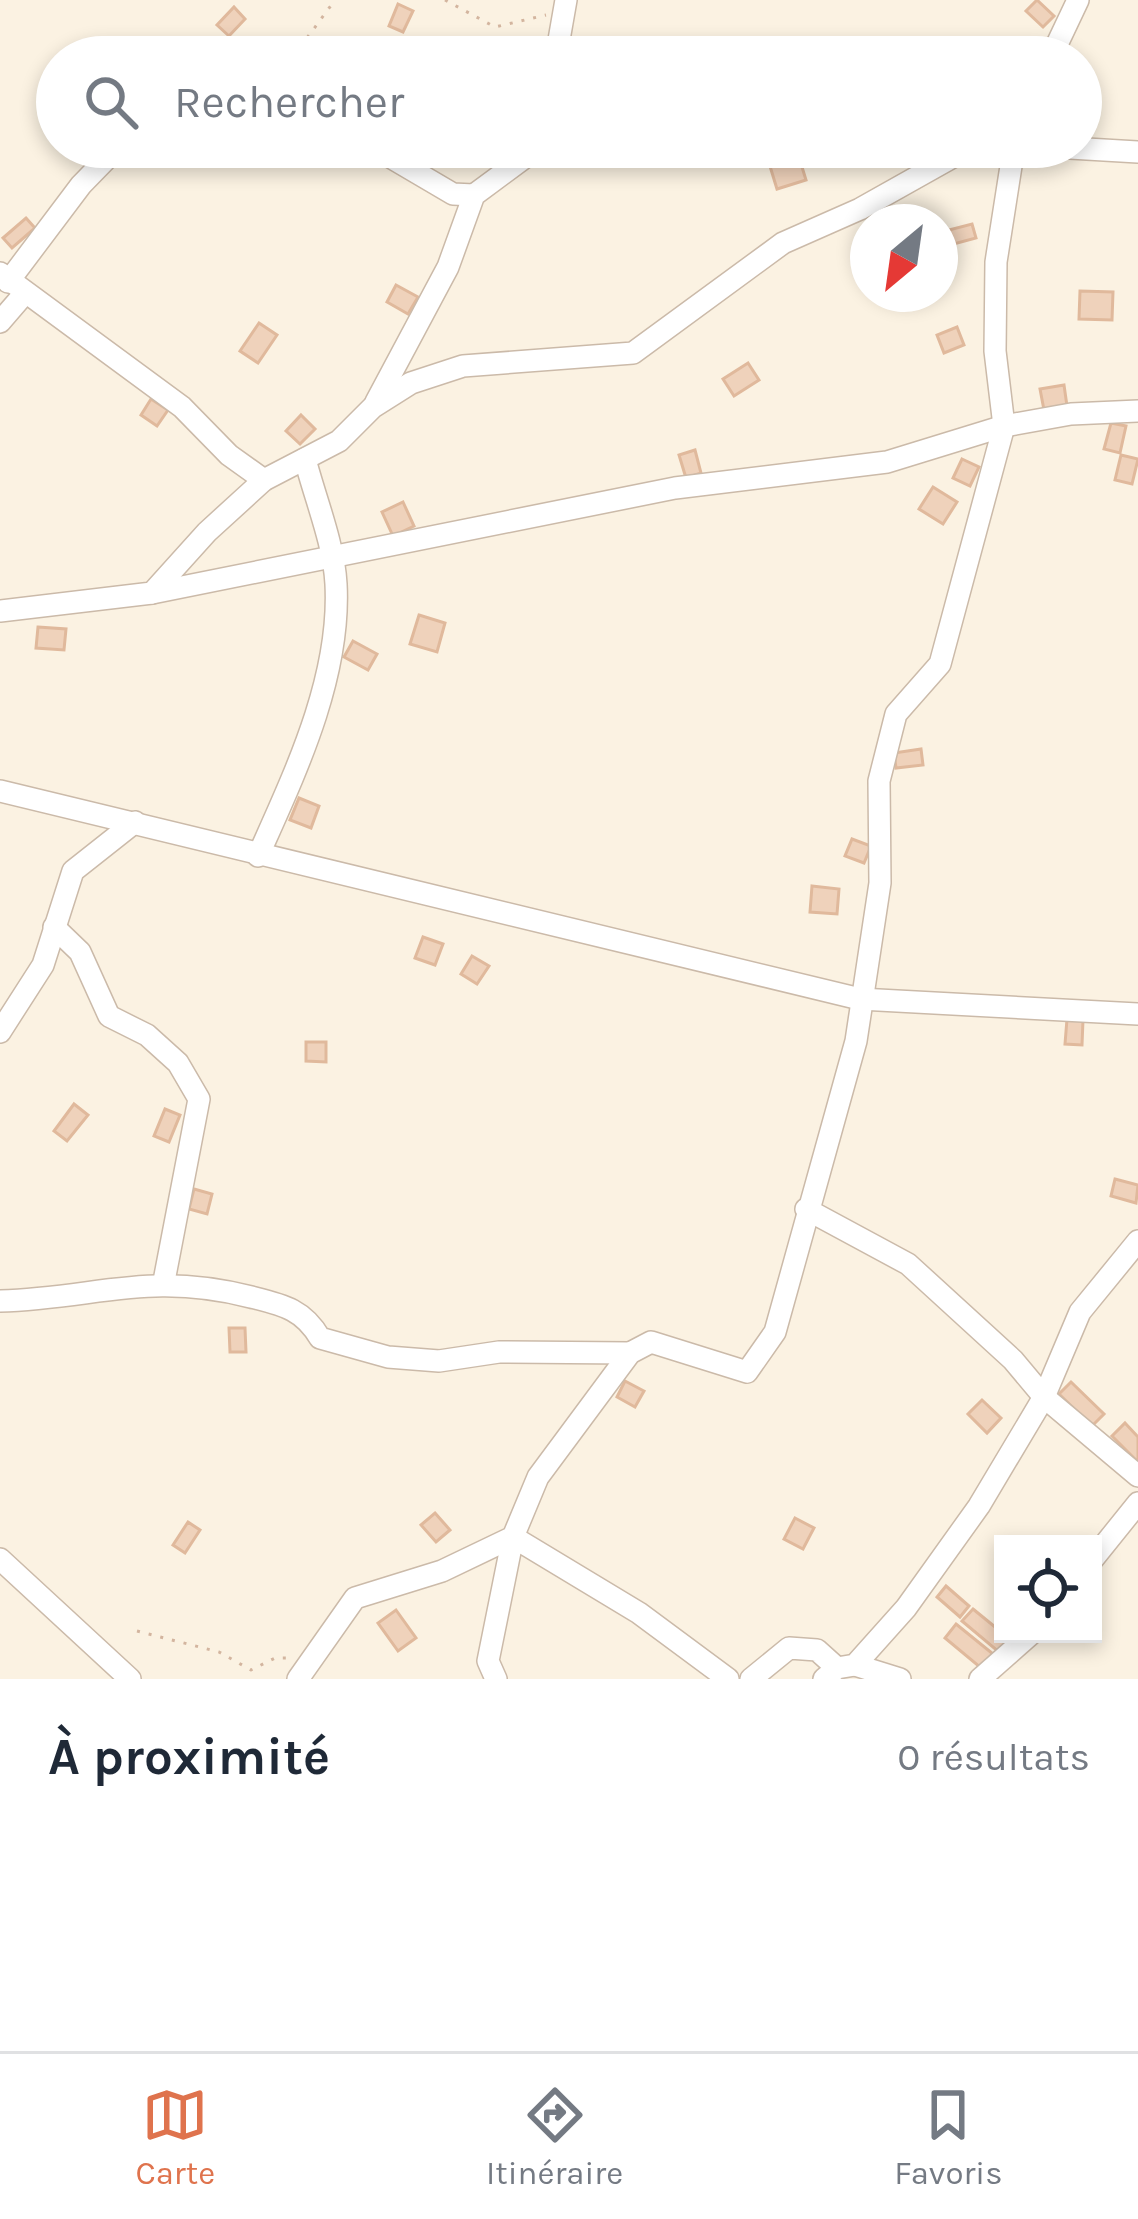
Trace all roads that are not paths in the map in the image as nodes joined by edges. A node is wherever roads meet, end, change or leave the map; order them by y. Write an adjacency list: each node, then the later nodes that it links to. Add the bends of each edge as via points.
1 (1078, 0): 4 (street)
2 (566, 5): 3 (street)
3 (560, 36)
4 (1061, 36)
5 (1102, 150): 6 (street)
6 (1138, 152)
7 (97, 168): 13 (street)
8 (409, 168): 12 (street, via 453,194)
9 (510, 168): 12 (street)
10 (933, 168): 15 (street, via 783,243 633,353 464,366 411,383)
11 (1011, 168): 17 (street, via 996,262)
12 (474, 195): 15 (street, via 448,267)
13 (11, 283): 14 (street); 19 (street, via 182,407)
14 (0, 322)
15 (373, 407): 18 (street, via 340,441)
16 (1138, 411): 17 (street)
17 (1004, 426): 20 (street, via 887,462 675,488); 27 (street, via 940,664 896,713 879,781 880,883)
18 (305, 459): 19 (street); 20 (street)
19 (264, 480): 21 (street)
20 (329, 555): 21 (street); 25 (street, via 337,583 328,658 304,753)
21 (152, 593): 22 (street)
22 (0, 611)
23 (0, 791): 24 (street)
24 (135, 822): 25 (street); 26 (street, via 73,871)
25 (258, 856): 27 (street)
26 (54, 927): 29 (street, via 43,965); 32 (street, via 80,952 109,1016 163,1049 199,1099)
27 (860, 999): 28 (street); 30 (street, via 856,1042)
28 (1138, 1014)
29 (0, 1032)
30 (806, 1209): 34 (street, via 776,1332 747,1372 651,1342); 35 (street, via 908,1264)
31 (1138, 1241): 35 (street, via 1080,1312)
32 (164, 1282): 33 (street); 34 (street, via 279,1304 306,1315 320,1338 388,1357)
33 (0, 1301)
34 (630, 1353): 38 (street, via 538,1477)
35 (1044, 1397): 36 (street); 43 (street, via 969,1521)
36 (1138, 1476)
37 (1138, 1502): 39 (street)
38 (513, 1537): 42 (street, via 442,1571 355,1598); 45 (street, via 488,1660); 46 (street, via 674,1636)
39 (1102, 1548)
40 (0, 1559): 44 (street)
41 (1021, 1643): 49 (street)
42 (303, 1669)
43 (839, 1671): 47 (street, via 817,1650 789,1648); 48 (street)
44 (130, 1679)
45 (496, 1679)
46 (728, 1679)
47 (751, 1679)
48 (900, 1679)
49 (980, 1679)

